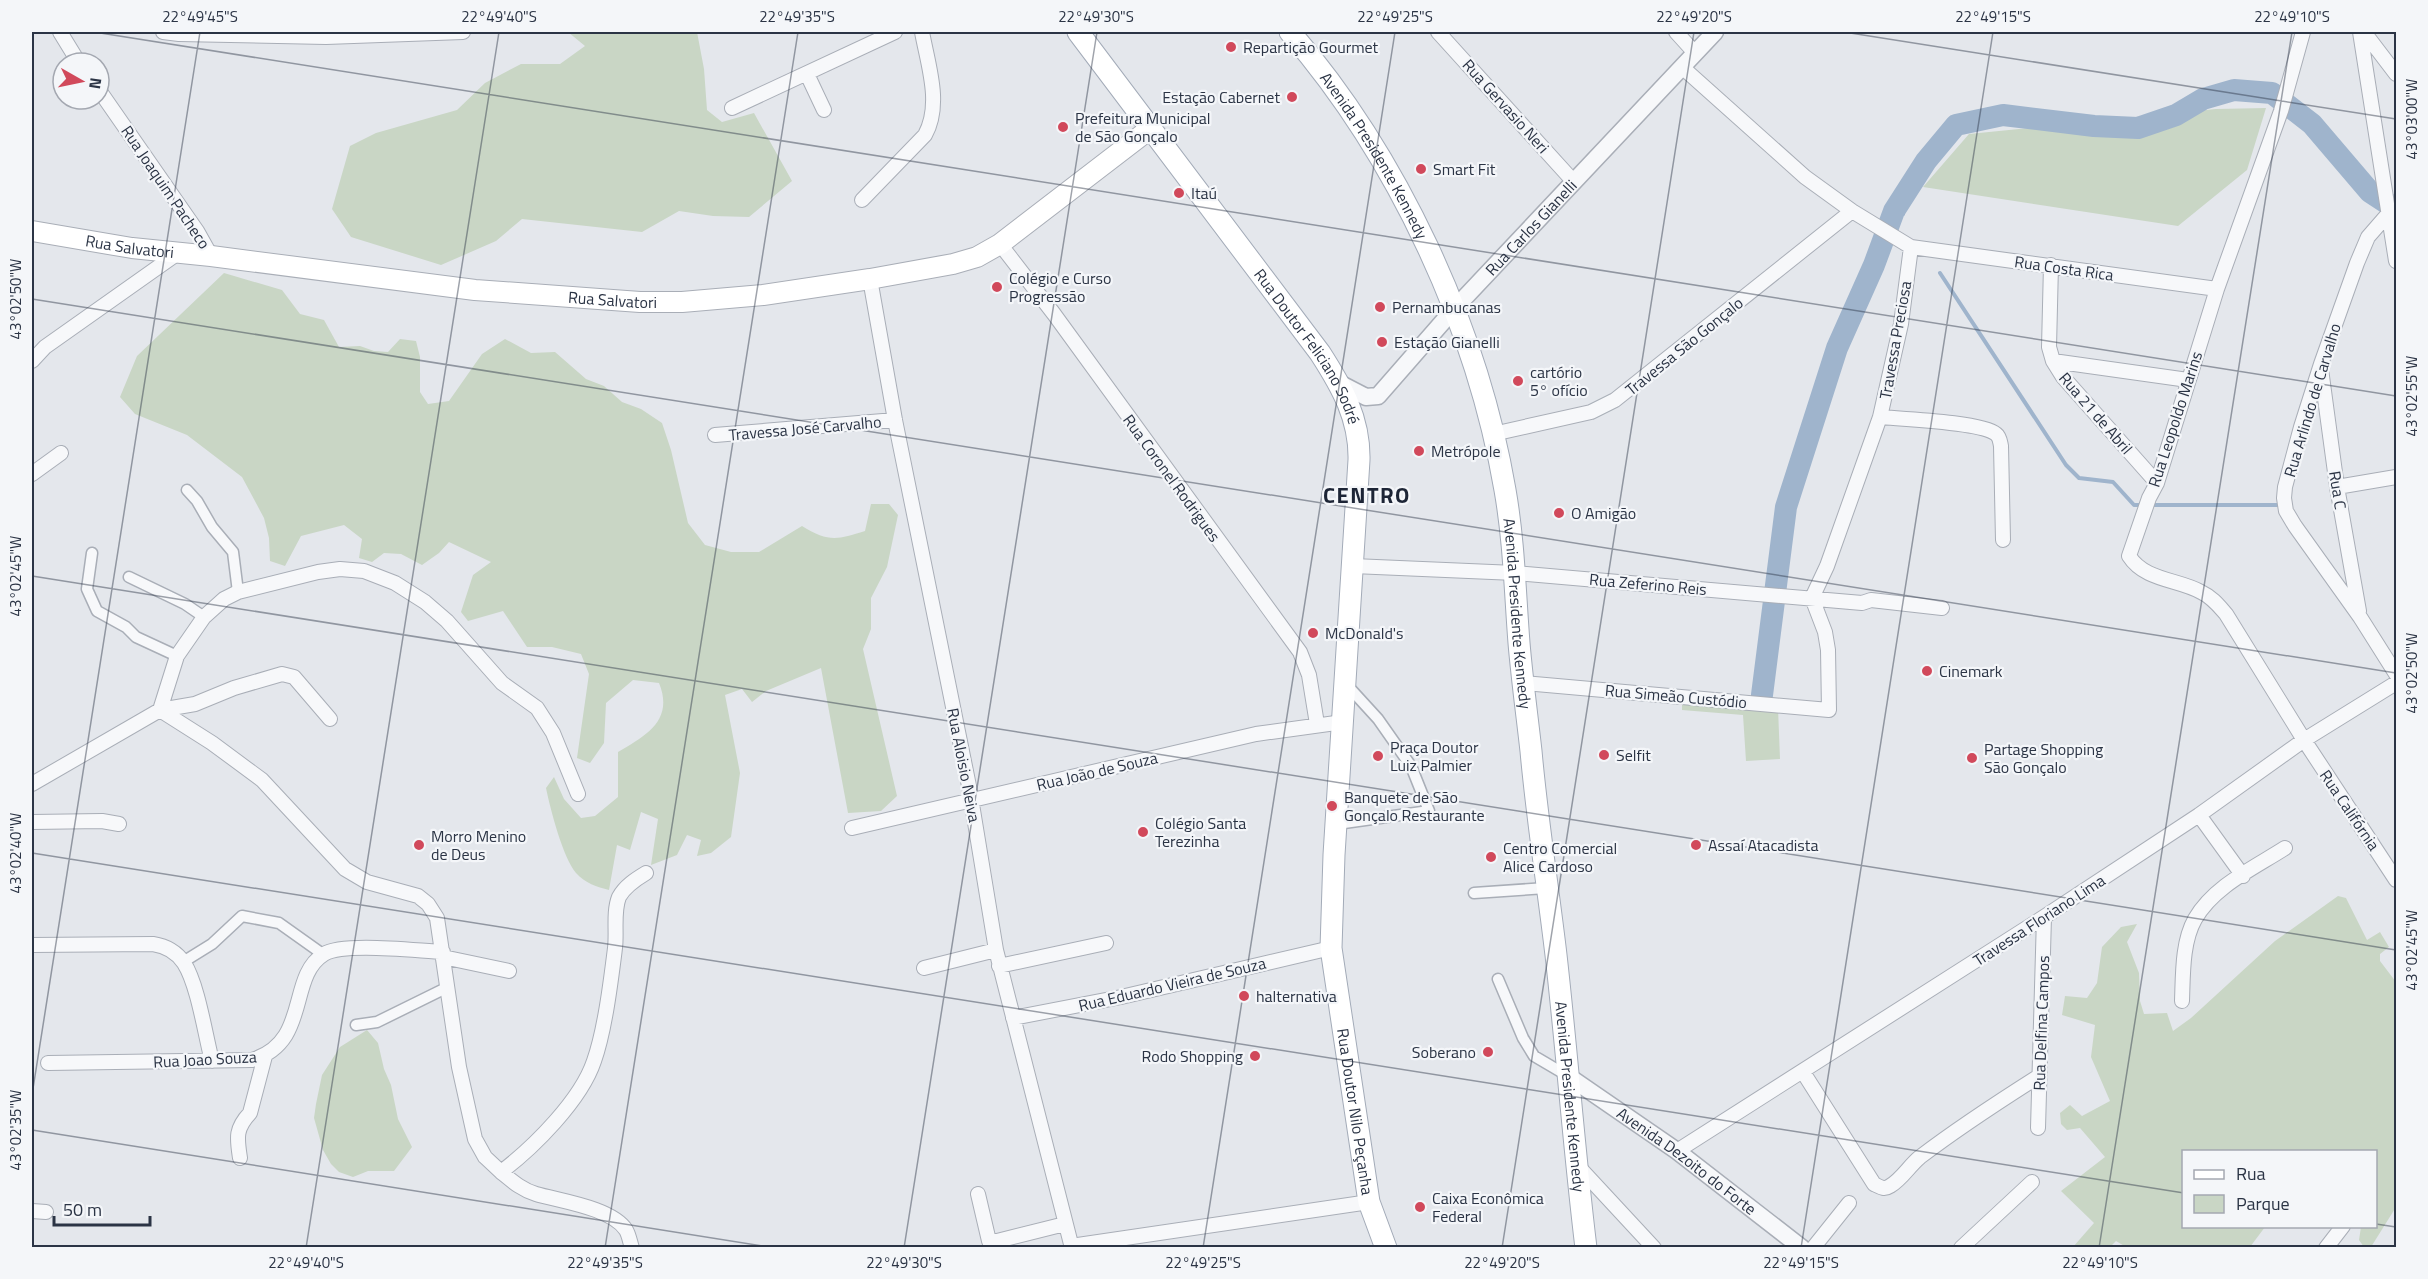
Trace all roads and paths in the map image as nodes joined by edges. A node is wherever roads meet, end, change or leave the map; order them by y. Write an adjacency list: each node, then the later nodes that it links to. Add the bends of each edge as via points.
1 (60, 32): 15 (street)
2 (163, 32): 13 (street)
3 (463, 32): 14 (street, via 326,37)
4 (895, 32): 18 (street)
5 (922, 32): 25 (street, via 935,106 932,123)
6 (1078, 32): 23 (main road, Rua Doutor Feliciano Sodré)
7 (1290, 32): 37 (main road, Avenida Presidente Kennedy, via 1365,131 1411,214)
8 (1438, 32): 24 (street, Rua Gervasio Neri)
9 (1676, 32): 16 (street)
10 (1715, 32): 16 (street, Rua Carlos Gianelli)
11 (2303, 32): 36 (street, Rua Leopoldo Marins, via 2281,111)
12 (2362, 32): 19 (street); 26 (street)
13 (178, 33): 14 (street)
14 (302, 34)
15 (72, 51)
16 (1695, 53): 17 (street, Rua Carlos Gianelli)
17 (1682, 67): 24 (street, Rua Carlos Gianelli); 27 (street, via 1805,177)
18 (807, 74): 21 (street); 22 (street)
19 (2397, 74)
20 (111, 107): 32 (street, Rua Joaquim Pacheco)
21 (732, 108)
22 (824, 110)
23 (1151, 128): 29 (main road, Rua Salvatori); 42 (main road, Rua Doutor Feliciano Sodré)
24 (1574, 182): 37 (street, Rua Carlos Gianelli)
25 (862, 200)
26 (2387, 207): 33 (street); 40 (street, Rua Arlindo de Carvalho, via 2368,237)
27 (1852, 211): 30 (street); 45 (street, Travessa São Gonçalo, via 1616,400 1591,412)
28 (32, 231): 31 (main road, Rua Salvatori)
29 (1000, 244): 35 (main road, Rua Salvatori, via 953,264); 71 (street, Rua Coronel Rodrigues, via 1300,652)
30 (1906, 245): 34 (street, Rua Costa Rica); 43 (street, Travessa Preciosa, via 1901,324)
31 (178, 253): 32 (main road, Rua Salvatori); 38 (street, via 45,347)
32 (211, 256): 35 (main road, Rua Salvatori, via 475,290 640,302 764,295)
33 (2397, 261)
34 (2051, 265): 36 (street, Rua Costa Rica); 39 (street, Rua 21 de Abril, via 2049,347)
35 (870, 279): 44 (street, Rua Aloisio Neiva)
36 (2217, 289): 41 (street, Rua Leopoldo Marins)
37 (1454, 309): 42 (street, Rua Carlos Gianelli, via 1378,396 1366,398); 45 (main road, Avenida Presidente Kennedy)
38 (32, 361)
39 (2053, 361): 41 (street); 50 (street, Rua 21 de Abril)
40 (2321, 364): 51 (street, Rua C); 61 (street, Rua Arlindo de Carvalho, via 2285,487 2286,511)
41 (2188, 380): 50 (street, Rua Leopoldo Marins)
42 (1339, 383): 55 (main road, Rua Doutor Feliciano Sodré, via 1357,426 1360,444)
43 (1880, 417): 53 (street, via 1964,425 1994,432 1999,437); 59 (street, Travessa Preciosa)
44 (895, 420): 46 (street, Travessa José Carvalho); 75 (street, Rua Aloisio Neiva)
45 (1493, 434): 56 (main road, Avenida Presidente Kennedy, via 1505,489)
46 (715, 435)
47 (61, 453): 48 (street)
48 (32, 474)
49 (2397, 477): 51 (street)
50 (2157, 483): 72 (street, Rua Leopoldo Marins, via 2129,556 2135,566 2200,591 2213,600 2226,614)
51 (2337, 487): 61 (street, Rua C)
52 (187, 490): 58 (street, via 233,552)
53 (2003, 540)
54 (92, 553): 63 (street, via 87,589 97,611 126,627 136,638)
55 (1353, 566): 56 (street, Rua Zeferino Reis); 67 (main road, Rua Doutor Feliciano Sodré)
56 (1515, 573): 59 (street, Rua Zeferino Reis); 65 (main road, Avenida Presidente Kennedy)
57 (129, 577): 62 (street)
58 (238, 592): 62 (street); 74 (street, via 340,569 364,571 395,583 447,621 502,683 537,708 554,733)
59 (1812, 598): 60 (street, Rua Zeferino Reis); 65 (street, Rua Simeão Custódio, via 1828,650 1829,710)
60 (1942, 608)
61 (2360, 616): 64 (street, Rua Arlindo de Carvalho)
62 (204, 617): 63 (street)
63 (177, 656): 68 (street)
64 (2397, 674)
65 (1523, 683): 85 (main road, Avenida Presidente Kennedy)
66 (2397, 683): 72 (street, Travessa Floriano Lima)
67 (1346, 684): 70 (main road, Rua Doutor Feliciano Sodré); 79 (street, via 1378,719 1411,766 1430,811)
68 (160, 710): 69 (street, via 195,704 282,674 294,677); 73 (street); 92 (street, via 262,780 345,869 367,882 418,896 428,904 437,918)
69 (330, 719)
70 (1344, 722): 71 (street, Rua João de Souza); 79 (main road, Rua Doutor Nilo Peçanha)
71 (1317, 724): 75 (street, Rua João de Souza, via 1256,734)
72 (2304, 740): 76 (street, Travessa Floriano Lima); 84 (street, Rua Califórnia)
73 (32, 784)
74 (578, 794)
75 (972, 801): 80 (street, Rua João de Souza); 91 (street, Rua Aloisio Neiva)
76 (2199, 815): 83 (street); 87 (street, Travessa Floriano Lima)
77 (32, 822): 78 (street)
78 (119, 824)
79 (1337, 824): 90 (main road, Rua Doutor Nilo Peçanha)
80 (852, 828)
81 (2285, 848): 83 (street)
82 (646, 873): 113 (street, via 636,878 619,898 600,1032 594,1060 580,1091)
83 (2243, 876): 100 (street, via 2212,896 2194,920 2185,953)
84 (2397, 880)
85 (1546, 888): 86 (street); 107 (main road, Avenida Presidente Kennedy)
86 (1474, 893)
87 (2044, 917): 106 (street, Travessa Floriano Lima); 108 (street, Rua Delfina Campos)
88 (1106, 943): 95 (street)
89 (32, 945): 94 (street, via 153,944 166,946)
90 (1331, 948): 101 (street, Rua Eduardo Vieira de Souza); 116 (main road, Rua Doutor Nilo Peçanha)
91 (996, 950): 95 (street, Rua Aloisio Neiva); 96 (street)
92 (443, 954): 93 (street, via 360,949); 97 (street); 99 (street)
93 (324, 955): 94 (street, via 279,923 242,916 212,944); 103 (street, Rua Joao Souza, via 310,969 291,1027)
94 (183, 962): 104 (street, via 190,975)
95 (999, 966): 101 (street, Rua Aloisio Neiva)
96 (924, 968)
97 (510, 971)
98 (1498, 979): 107 (street, via 1534,1056)
99 (446, 988): 102 (street, via 377,1022); 113 (street, via 475,1139 485,1157)
100 (2182, 1001)
101 (1013, 1018): 120 (street, Rua Aloisio Neiva)
102 (356, 1024)
103 (265, 1056): 104 (street, Rua Joao Souza); 111 (street, via 250,1113 236,1135)
104 (212, 1061): 105 (street, Rua Joao Souza)
105 (48, 1063)
106 (1803, 1072): 108 (street, via 1874,1184 1881,1188 1896,1182 1917,1159); 110 (street, Travessa Floriano Lima)
107 (1568, 1076): 110 (street, Avenida Dezoito do Forte); 112 (main road, Avenida Presidente Kennedy)
108 (2039, 1077): 109 (street, Rua Delfina Campos)
109 (2038, 1128)
110 (1677, 1151): 127 (street, Avenida Dezoito do Forte)
111 (240, 1158)
112 (1576, 1163): 125 (main road, Avenida Presidente Kennedy); 126 (street)
113 (501, 1172): 123 (street, via 534,1194 605,1214 627,1231)
114 (2032, 1182): 129 (street)
115 (978, 1194): 120 (street, via 989,1241)
116 (1368, 1202): 122 (street); 124 (main road, Rua Doutor Nilo Peçanha)
117 (1849, 1203): 128 (street)
118 (32, 1211): 119 (street)
119 (46, 1212)
120 (1065, 1224): 122 (street, Rua Aloisio Neiva)
121 (2342, 1228): 130 (street)
122 (1071, 1247)
123 (632, 1248)
124 (1386, 1248)
125 (1586, 1248)
126 (1654, 1248)
127 (1802, 1248)
128 (1813, 1248)
129 (1961, 1248)
130 (2326, 1248)

